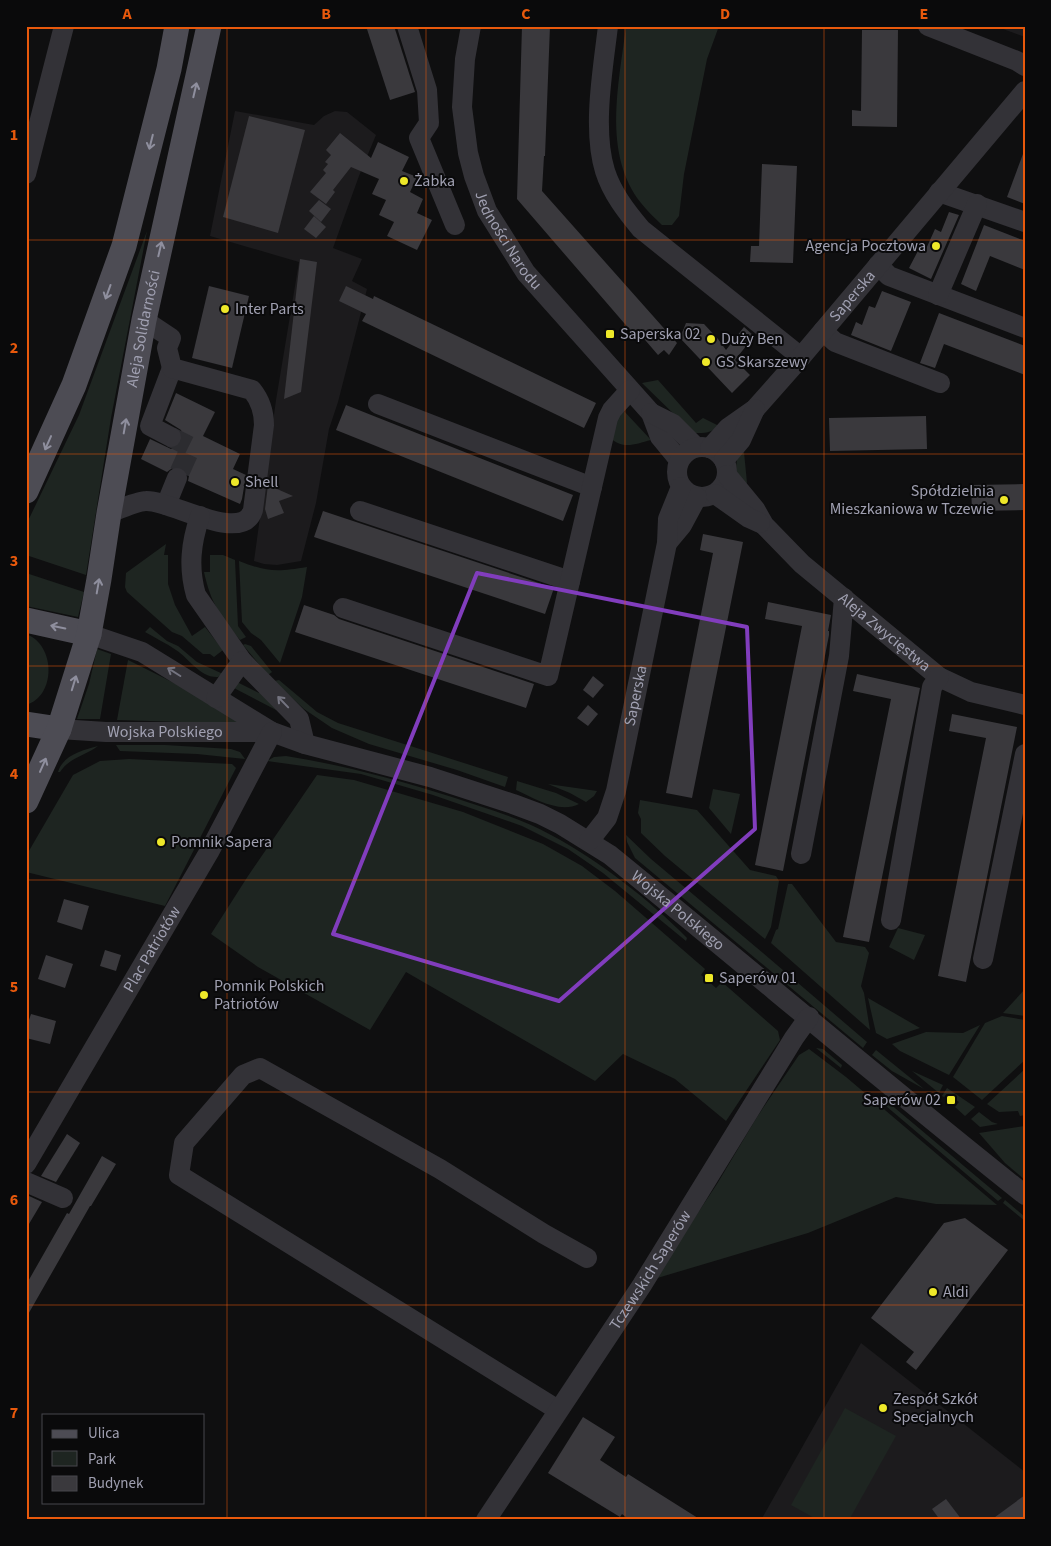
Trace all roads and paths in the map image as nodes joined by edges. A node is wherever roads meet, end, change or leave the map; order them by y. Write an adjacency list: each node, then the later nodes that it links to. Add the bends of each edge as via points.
1 (64, 26): 10 (street)
2 (177, 26): 31 (main road, one-way to 31, via 124,246 74,385)
3 (209, 26): 17 (main road, Aleja Solidarności, one-way to 3)
4 (407, 26): 13 (street, via 427,90 430,123 419,138)
5 (471, 26): 23 (street, Jedności Narodu, via 463,81 463,116 468,153 487,211 526,273)
6 (608, 26): 20 (street, via 599,133 605,170 613,190 626,212 641,228)
7 (928, 26): 8 (street)
8 (1025, 66)
9 (1025, 91): 11 (street, Saperska)
10 (26, 174)
11 (939, 192): 12 (street); 15 (street, Saperska)
12 (977, 204): 14 (street); 16 (street)
13 (451, 217)
14 (1025, 222)
15 (878, 265): 16 (street, via 889,276); 19 (street, Saperska)
16 (938, 295): 18 (street)
17 (144, 320): 21 (street, via 171,338 167,348); 35 (main road, Aleja Solidarności, one-way to 17)
18 (1025, 328)
19 (822, 331): 20 (street, Saperska); 22 (street, via 835,342)
20 (801, 357): 27 (street, Saperska, via 755,409 728,428)
21 (172, 368): 26 (street, via 150,426); 36 (street, via 252,390 264,417 251,516 232,524)
22 (940, 384)
23 (630, 390): 25 (street, Jedności Narodu); 30 (street, via 608,418)
24 (378, 404): 30 (street)
25 (651, 413): 27 (street, Jedności Narodu, via 673,424); 28 (street, Jedności Narodu, via 660,437)
26 (171, 437)
27 (714, 458): 28 (street, via 689,450); 32 (street, Saperska, via 722,488); 37 (street, Aleja Zwycięstwa)
28 (679, 460): 32 (street, via 676,475)
29 (177, 478): 33 (street)
30 (592, 487): 38 (street)
31 (26, 491)
32 (698, 493): 37 (street, Aleja Zwycięstwa); 53 (street, Saperska, via 682,526 667,543 616,791 607,818)
33 (166, 506): 35 (street, via 145,500); 36 (street)
34 (360, 511): 38 (street)
35 (108, 513): 42 (main road, Aleja Solidarności, one-way to 35)
36 (200, 516): 43 (street, via 192,545 192,583 200,601)
37 (764, 525): 39 (street, Aleja Zwycięstwa, via 802,564)
38 (570, 581): 40 (street, via 548,676)
39 (844, 598): 44 (street, Aleja Zwycięstwa); 54 (street, via 839,656)
40 (343, 608)
41 (26, 620): 42 (main road, one-way to 41)
42 (89, 634): 45 (street, Wojska Polskiego, one-way to 42, via 142,652); 48 (main road, Aleja Solidarności, one-way to 42)
43 (242, 661): 45 (street); 50 (street, one-way to 43, via 299,719)
44 (939, 677): 46 (street, Aleja Zwycięstwa, via 971,692); 55 (street, via 932,686)
45 (216, 698): 49 (street, Wojska Polskiego)
46 (1025, 705)
47 (26, 724): 48 (main road)
48 (59, 729): 49 (street, Wojska Polskiego); 52 (main road, one-way to 48)
49 (272, 732): 50 (street, Wojska Polskiego); 58 (street, Plac Patriotów, via 209,852)
50 (305, 744): 53 (street, Wojska Polskiego, via 504,800 540,814)
51 (1025, 754): 56 (street)
52 (26, 801)
53 (589, 842): 57 (street, Wojska Polskiego, via 610,855)
54 (801, 854)
55 (891, 920)
56 (983, 959)
57 (809, 1017): 60 (street, Wojska Polskiego); 63 (street, Tczewskich Saperów, via 642,1284)
58 (26, 1164)
59 (26, 1182): 61 (street)
60 (1025, 1195)
61 (63, 1198)
62 (587, 1258): 63 (street, via 440,1169 260,1068 243,1075 184,1143 179,1176)
63 (558, 1410): 64 (street, Tczewskich Saperów)
64 (486, 1520)

